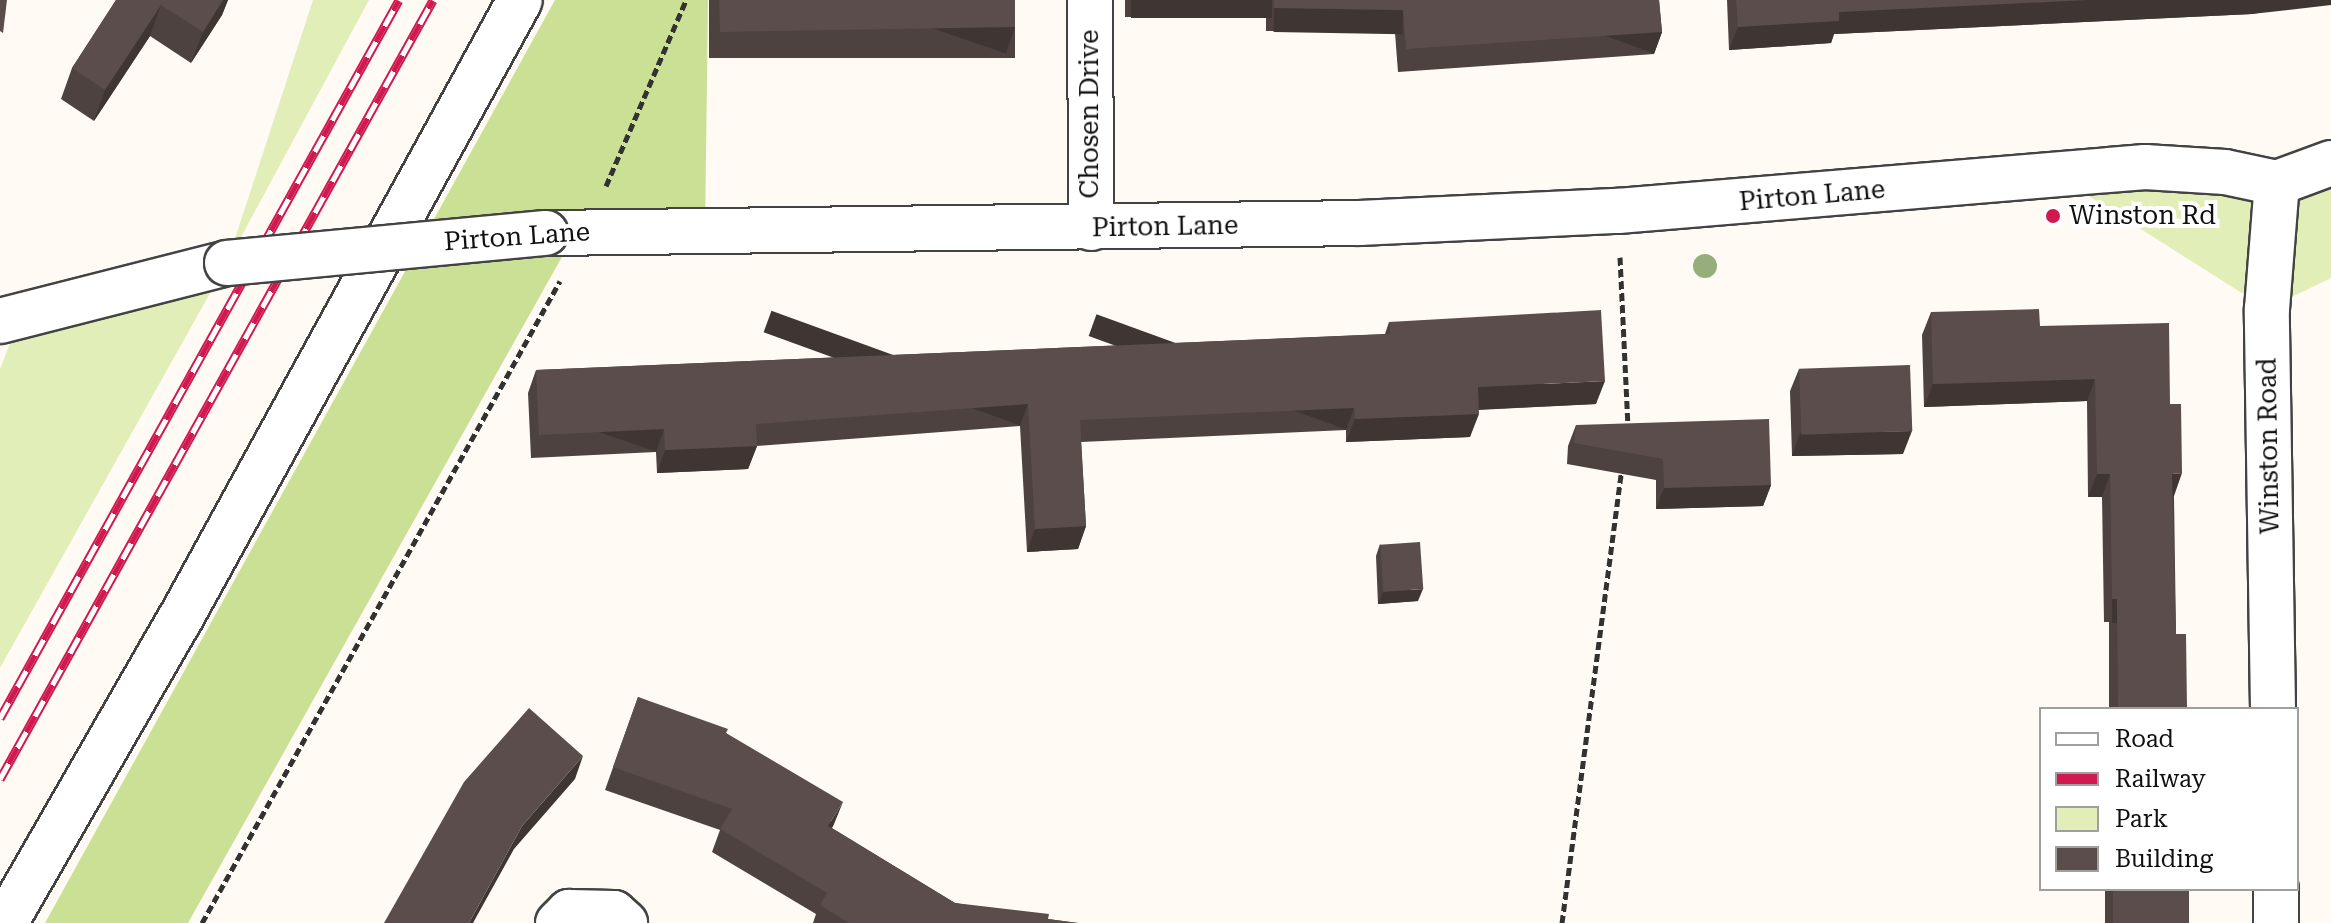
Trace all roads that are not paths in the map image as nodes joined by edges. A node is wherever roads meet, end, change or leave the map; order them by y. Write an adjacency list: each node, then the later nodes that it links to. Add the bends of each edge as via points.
1 (520, 0): 9 (street, via 179,621)
2 (1090, 0): 5 (street, Chosen Drive)
3 (2331, 163): 4 (street)
4 (2277, 183): 5 (street, Pirton Lane, via 2225,172 2145,167 1618,211); 7 (street, Winston Road, via 2267,309)
5 (1091, 228): 6 (street, Pirton Lane, bridge, via 566,232 227,263)
6 (0, 321)
7 (2273, 707)
8 (2276, 891): 12 (street)
9 (5, 923)
10 (558, 923): 11 (street, via 569,912 614,913)
11 (625, 923)
12 (2276, 923)

